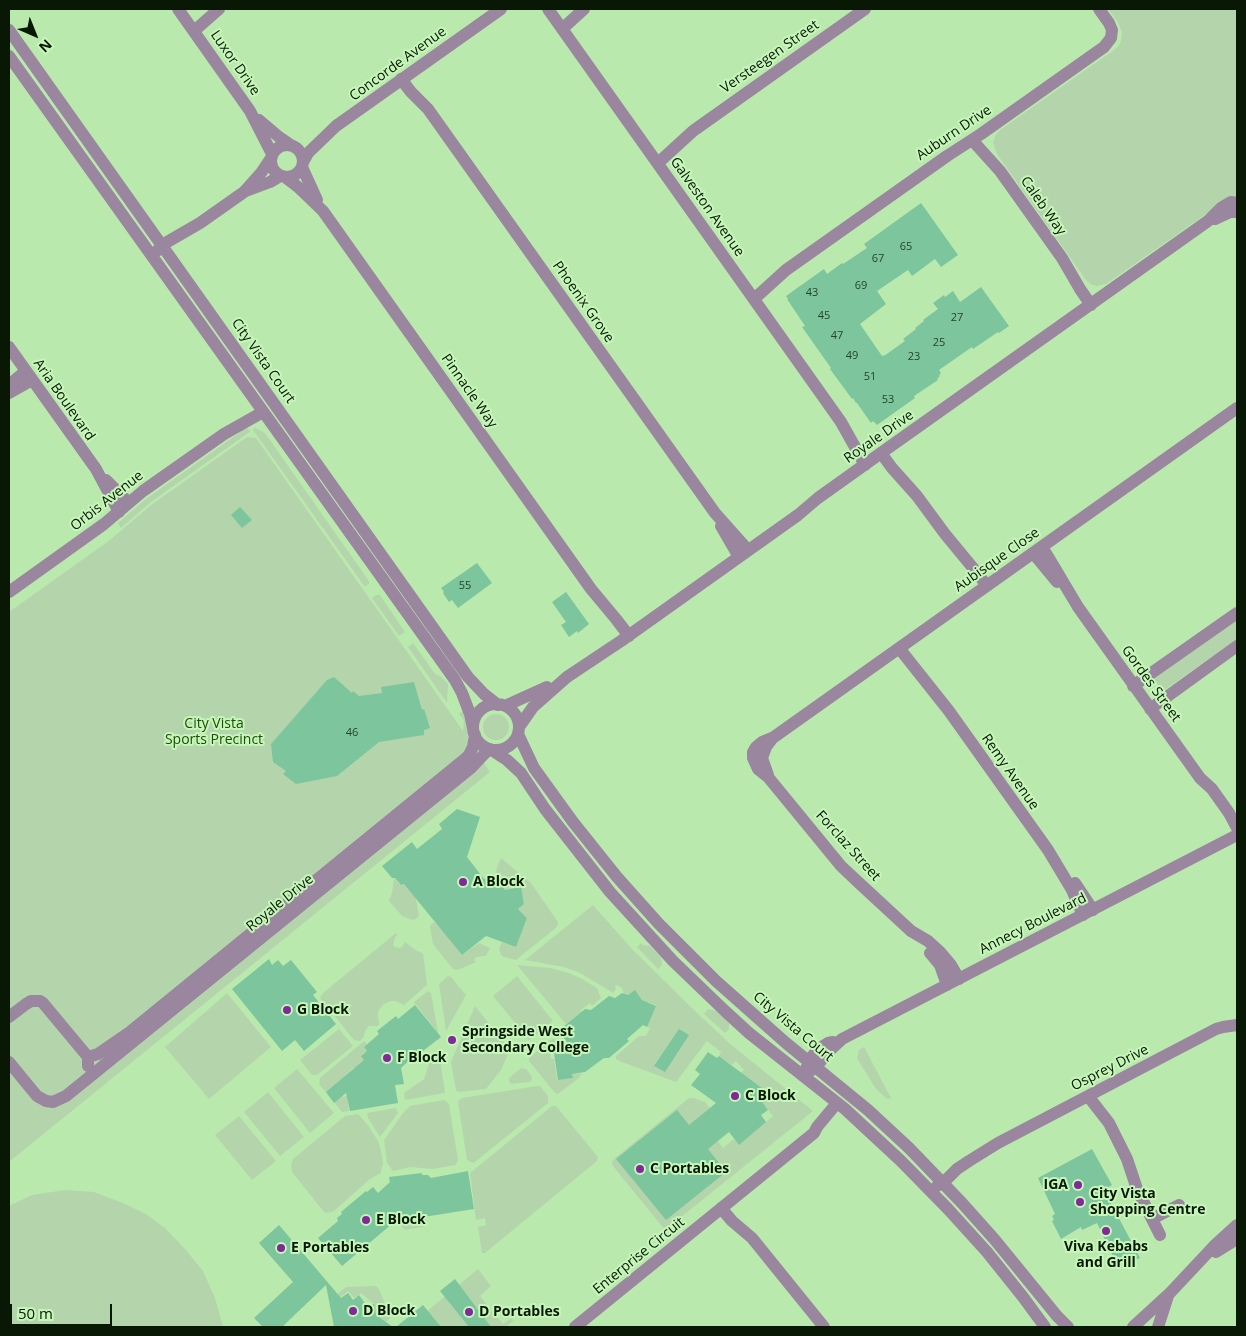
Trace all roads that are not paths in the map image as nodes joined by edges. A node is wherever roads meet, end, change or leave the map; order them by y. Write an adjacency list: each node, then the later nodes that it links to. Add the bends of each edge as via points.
1 (178, 9): 10 (street, Luxor Drive)
2 (214, 9): 10 (street)
3 (219, 9): 10 (street)
4 (501, 9): 13 (street, Concorde Avenue)
5 (575, 9): 9 (street)
6 (584, 9): 9 (street)
7 (865, 9): 19 (street, Versteegen Street)
8 (1099, 9): 16 (street, Auburn Drive, via 1112,30 1106,45)
9 (555, 19): 19 (street, Galveston Avenue)
10 (192, 27): 14 (street, Luxor Drive)
11 (9, 30): 25 (street, City Vista Court)
12 (9, 56): 26 (street)
13 (405, 76): 15 (street, Concorde Avenue); 38 (street, Phoenix Grove, via 411,92 428,109 715,513 728,539)
14 (250, 111): 17 (street, Luxor Drive); 18 (street, Luxor Drive)
15 (336, 126): 17 (street, Concorde Avenue); 20 (street, Concorde Avenue, via 311,150)
16 (976, 137): 27 (street, Auburn Drive); 28 (street, Caleb Way, via 1062,258 1080,289)
17 (294, 147): 18 (street, via 278,148); 20 (street, via 302,157)
18 (272, 156): 21 (street, via 272,168); 22 (street)
19 (654, 158): 27 (street, Galveston Avenue)
20 (302, 164): 21 (street, via 295,175); 24 (street, Pinnacle Way)
21 (282, 177): 22 (street); 24 (street, Pinnacle Way, via 298,187)
22 (244, 192): 25 (street)
23 (1236, 209): 28 (street, Royale Drive, via 1208,221)
24 (323, 211): 42 (street, Pinnacle Way)
25 (165, 248): 26 (street); 47 (street, City Vista Court, via 468,677 484,694)
26 (153, 257): 33 (street)
27 (751, 295): 35 (street, Galveston Avenue, via 840,422)
28 (1094, 303): 35 (street, Royale Drive)
29 (9, 347): 30 (street, Aria Boulevard)
30 (29, 376): 31 (street); 32 (street); 36 (street, Aria Boulevard)
31 (9, 385)
32 (9, 394)
33 (260, 408): 36 (street, Orbis Avenue, via 242,416 224,434); 50 (street, via 454,680 467,706)
34 (1237, 408): 37 (street, Aubisque Close)
35 (877, 456): 38 (street, Royale Drive); 39 (street, Galveston Avenue, via 917,496 978,574)
36 (124, 508): 40 (street, Orbis Avenue)
37 (1037, 550): 39 (street, Aubisque Close); 46 (street, Gordes Street, via 1050,560)
38 (743, 554): 42 (street, Royale Drive)
39 (983, 589): 43 (street, Aubisque Close)
40 (9, 592)
41 (1237, 613): 46 (street)
42 (625, 639): 45 (street, Royale Drive)
43 (903, 646): 52 (street, Aubisque Close, via 774,737); 54 (street, Remy Avenue, via 1048,850 1076,883)
44 (1237, 646): 48 (street)
45 (567, 677): 47 (street); 49 (street, via 533,707)
46 (1133, 686): 48 (street, Gordes Street)
47 (502, 706): 49 (street, via 515,715); 50 (street, via 484,708 474,720)
48 (1150, 709): 53 (street, Gordes Street, via 1200,778 1206,794)
49 (518, 730): 51 (street, via 510,745); 62 (street, City Vista Court, via 540,777 637,900 716,981)
50 (474, 731): 51 (street, via 478,741); 60 (street, Royale Drive, via 473,747 465,759 130,1032 98,1054)
51 (490, 749): 63 (street, via 521,773 604,885 673,961 749,1033); 64 (street, Royale Drive)
52 (758, 758): 55 (street, Forclaz Street, via 768,777 842,866)
53 (1235, 834): 54 (street, Annecy Boulevard)
54 (1088, 912): 56 (street, Annecy Boulevard)
55 (910, 931): 56 (street, Forclaz Street, via 940,952); 57 (street, Forclaz Street, via 940,965)
56 (959, 979): 57 (street, Annecy Boulevard)
57 (947, 985): 62 (street, Annecy Boulevard, via 842,1039)
58 (9, 1017): 60 (street, via 31,1001 40,1001)
59 (1237, 1025): 65 (street, Osprey Drive, via 1216,1029)
60 (88, 1057): 64 (street)
61 (9, 1062): 64 (street, Royale Drive, via 37,1096 46,1101 60,1100)
62 (812, 1064): 63 (street, Annecy Boulevard); 69 (street, City Vista Court, via 868,1110)
63 (803, 1075): 67 (street)
64 (89, 1078)
65 (1100, 1090): 66 (street, Osprey Drive); 68 (street)
66 (1088, 1096): 68 (street); 69 (street, Osprey Drive, via 998,1143)
67 (841, 1106): 70 (street); 71 (street, Enterprise Circuit, via 814,1133)
68 (1109, 1123): 73 (street)
69 (940, 1180): 70 (street, Osprey Drive); 82 (street, City Vista Court)
70 (929, 1189): 81 (street, via 987,1252)
71 (725, 1205): 79 (street, Enterprise Circuit); 80 (street, via 732,1221 752,1238)
72 (1179, 1205): 73 (street)
73 (1152, 1220): 75 (street)
74 (1237, 1225): 77 (street)
75 (1160, 1235)
76 (1237, 1239): 77 (street)
77 (1199, 1263): 78 (street)
78 (1169, 1294): 83 (street); 84 (street)
79 (575, 1327)
80 (824, 1327)
81 (1045, 1327)
82 (1068, 1327)
83 (1133, 1327)
84 (1158, 1327)

